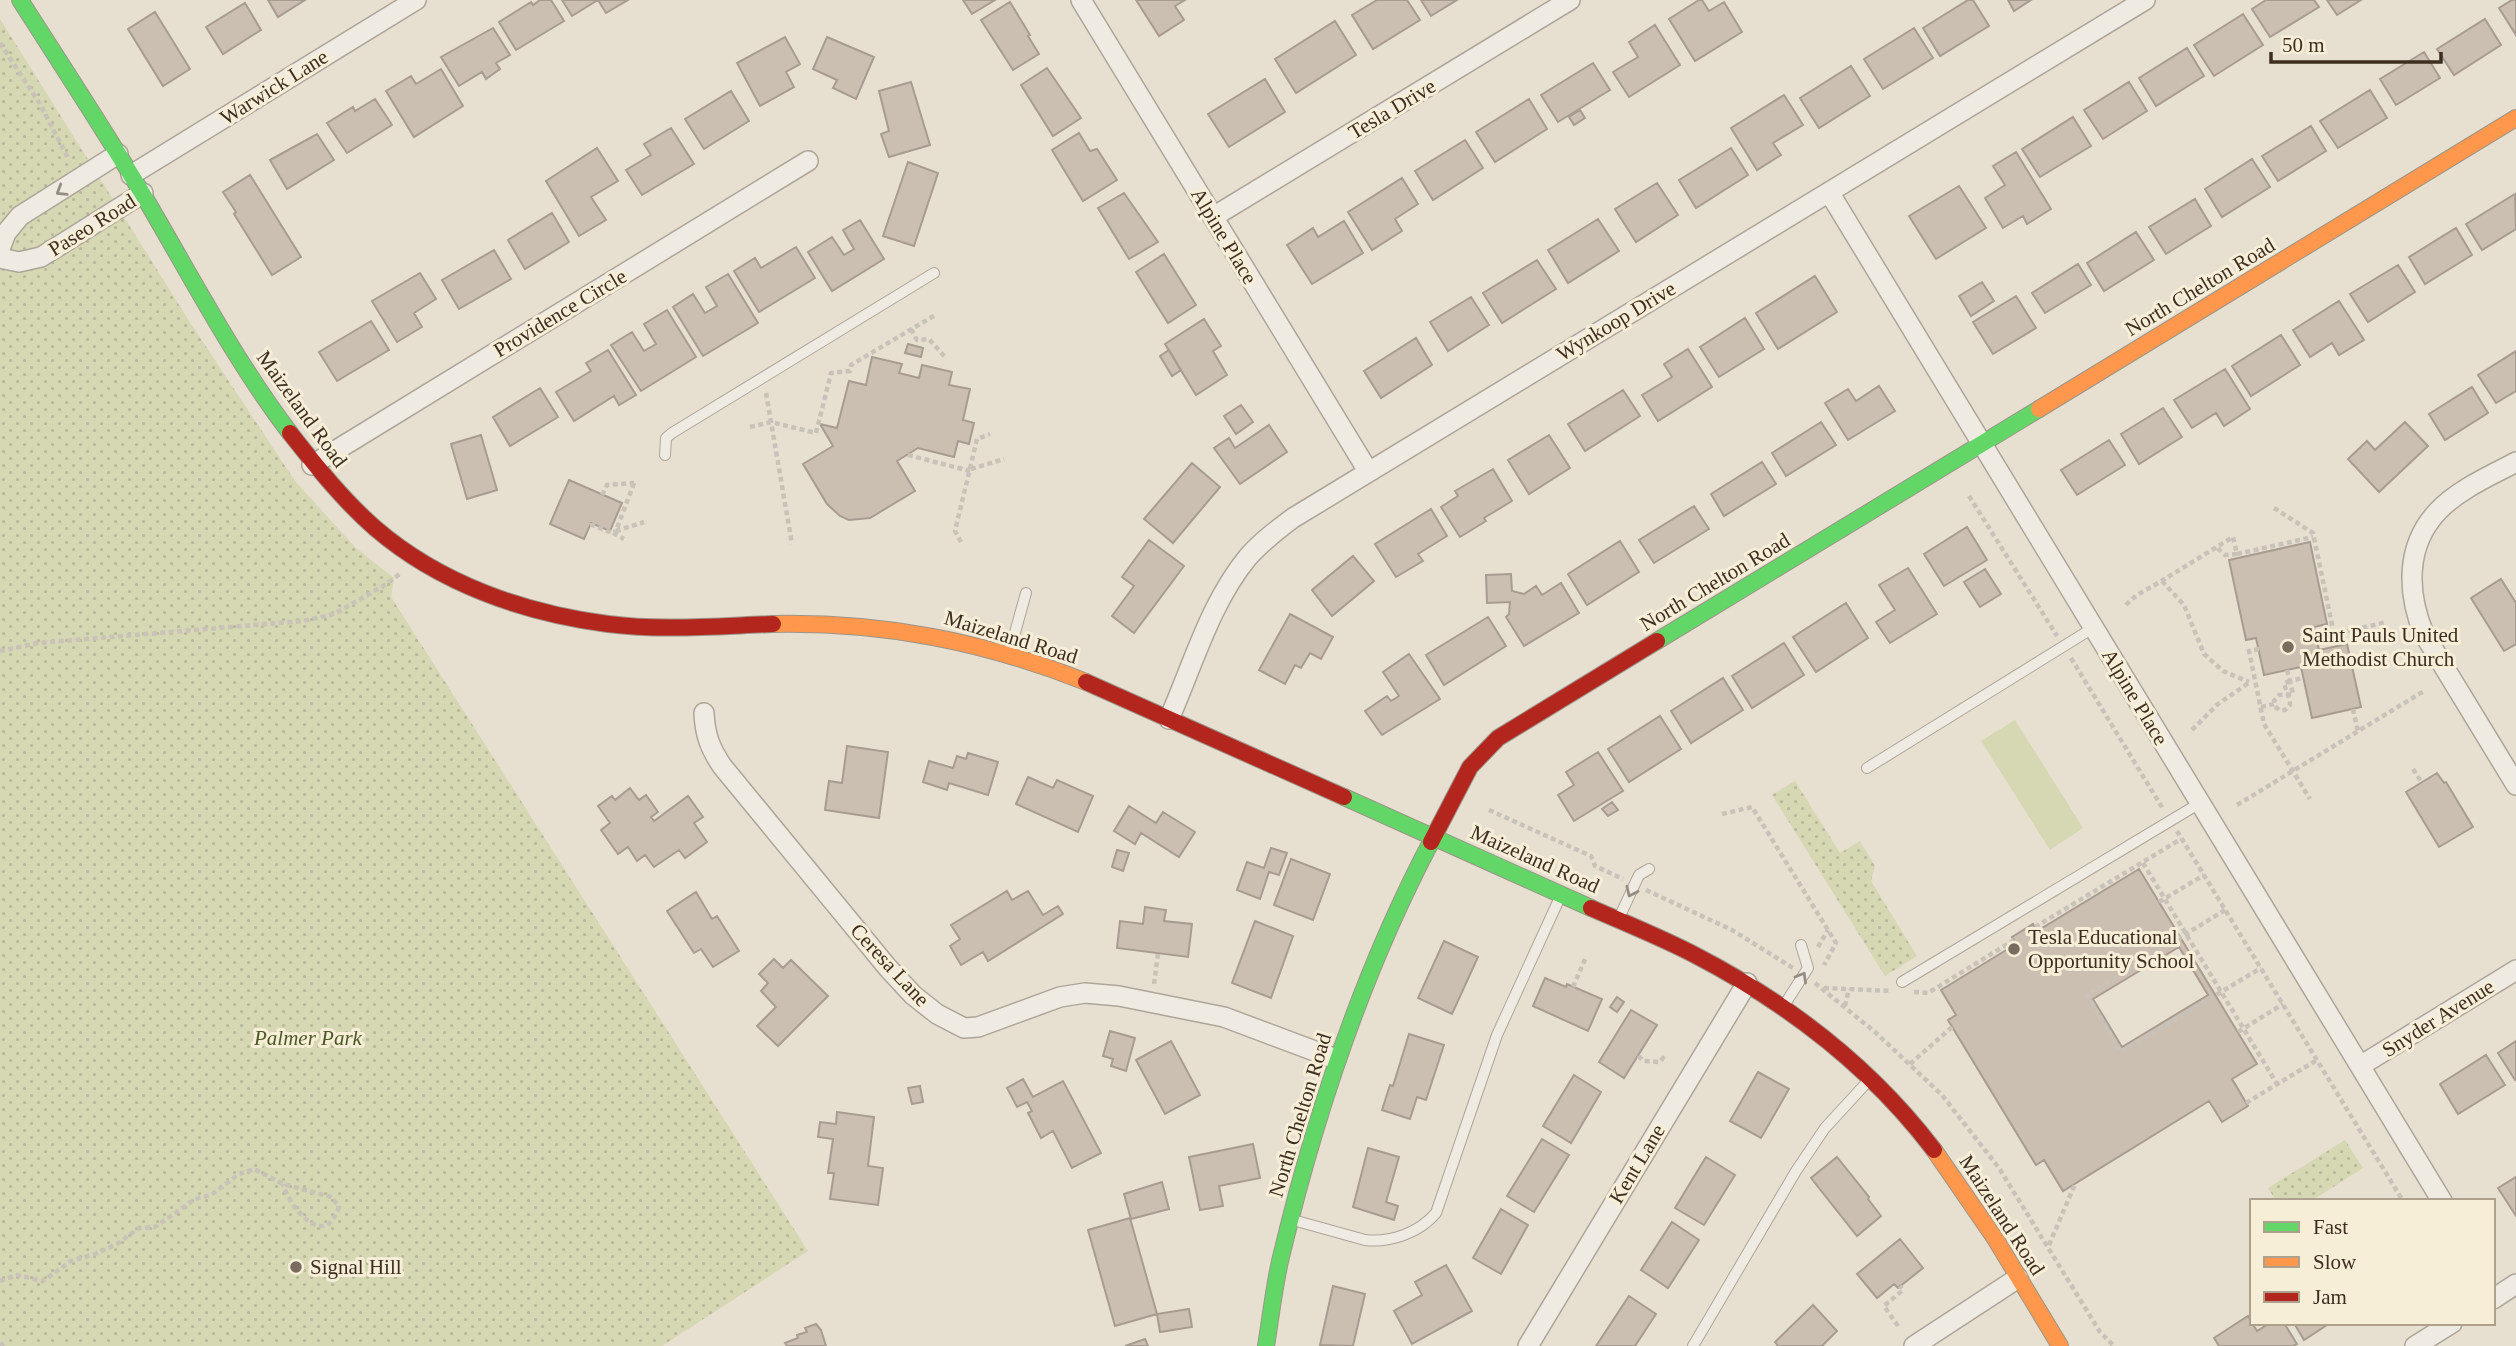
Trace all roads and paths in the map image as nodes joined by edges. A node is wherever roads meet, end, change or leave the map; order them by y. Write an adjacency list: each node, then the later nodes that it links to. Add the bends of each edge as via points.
1 (20, 0): 8 (main road, Maizeland Road)
2 (416, 0): 11 (street, Warwick Lane)
3 (1081, 0): 14 (street, Alpine Place)
4 (1570, 0): 14 (street, Tesla Drive)
5 (2145, 0): 12 (street, Wynkoop Drive)
6 (0, 43): 9 (path)
7 (2516, 118): 25 (main road, North Chelton Road)
8 (118, 154): 11 (main road, Maizeland Road); 15 (street, one-way to 15, via 20,216)
9 (68, 158)
10 (808, 161): 30 (street, Providence Circle)
11 (131, 175): 13 (main road, Maizeland Road)
12 (1829, 192): 25 (street, Alpine Place); 32 (street, Wynkoop Drive)
13 (143, 193): 16 (street, Paseo Road, via 41,257 19,262); 30 (main road, Maizeland Road, via 213,317)
14 (1213, 217): 32 (street, Alpine Place)
15 (0, 249)
16 (0, 258)
17 (934, 273): 26 (lane, via 672,433 666,438)
18 (937, 314): 19 (path)
19 (911, 329): 20 (path, via 917,340 929,339); 22 (path, via 851,365 850,371 831,373 816,433)
20 (945, 357)
21 (766, 392): 22 (path)
22 (771, 422): 23 (path); 42 (path)
23 (750, 426)
24 (990, 434): 31 (path, via 977,439)
25 (1982, 444): 50 (street, Alpine Place); 80 (main road, North Chelton Road, via 1498,738 1470,767)
26 (665, 454)
27 (908, 455): 31 (path)
28 (1004, 459): 31 (path)
29 (2516, 462): 74 (street, via 2457,495 2437,512 2415,551 2411,588 2424,634)
30 (312, 465): 45 (main road, Maizeland Road, via 358,514)
31 (970, 470): 41 (path, via 955,531)
32 (1368, 471): 67 (street, Wynkoop Drive, via 1293,518 1249,557 1216,609)
33 (602, 495): 38 (path, via 607,485 635,483)
34 (1969, 496): 53 (path)
35 (2274, 508): 39 (path)
36 (644, 522): 38 (path)
37 (592, 523): 38 (path)
38 (614, 532): 40 (path)
39 (2313, 537): 44 (path); 51 (path)
40 (624, 539)
41 (961, 541)
42 (792, 544)
43 (2216, 547): 44 (path, via 2225,555); 44 (path, via 2233,537); 46 (path)
44 (2237, 554)
45 (419, 560): 55 (path, via 334,614 303,621 38,643); 56 (main road, Maizeland Road, via 456,583 499,600 579,621 688,626 832,624 925,634)
46 (2162, 581): 48 (path); 60 (path, via 2184,605 2204,653 2223,671)
47 (1026, 593): 56 (lane)
48 (2126, 605)
49 (2388, 622): 51 (path)
50 (2094, 628): 53 (lane); 76 (street, Alpine Place)
51 (2334, 634): 52 (path)
52 (2317, 638)
53 (2064, 647): 70 (lane); 79 (path)
54 (2259, 649): 60 (path, via 2249,651)
55 (0, 651)
56 (1009, 654): 67 (main road, Maizeland Road)
57 (2287, 670): 59 (path)
58 (2303, 678): 59 (path)
59 (2290, 681): 62 (path, via 2284,683)
60 (2252, 682): 64 (path); 68 (path, via 2218,704)
61 (2424, 691): 69 (path)
62 (2287, 695): 63 (path, via 2277,696); 63 (path, via 2291,702 2287,709 2279,710)
63 (2274, 704): 64 (path)
64 (2261, 707): 72 (path, via 2264,724)
65 (2353, 709): 69 (path)
66 (705, 713): 103 (street, Ceresa Lane, via 705,733 722,766 888,968 937,1014 964,1028 1081,994)
67 (1169, 719): 80 (main road, Maizeland Road)
68 (2192, 730)
69 (2358, 732): 72 (path)
70 (1867, 768)
71 (2413, 769): 73 (path)
72 (2293, 771): 75 (path); 77 (path)
73 (2421, 783)
74 (2516, 785)
75 (2310, 799)
76 (2200, 803): 79 (lane); 115 (street, Alpine Place)
77 (2237, 805)
78 (1722, 814): 97 (path, via 1752,807 1836,943)
79 (2171, 821): 81 (path); 98 (lane)
80 (1433, 837): 85 (main road, Maizeland Road); 111 (main road, North Chelton Road)
81 (2181, 838): 82 (path); 84 (path)
82 (2143, 863): 86 (path); 90 (path)
83 (1649, 869): 89 (lane, one-way to 89, via 1639,875)
84 (2204, 875): 86 (path); 88 (path)
85 (1561, 894): 89 (main road, Maizeland Road); 123 (lane, via 1497,1035 1436,1213 1421,1227 1376,1241)
86 (2165, 898): 87 (path); 91 (path)
87 (2159, 902)
88 (2225, 910): 91 (path); 95 (path)
89 (1618, 919): 99 (main road, Maizeland Road)
90 (2035, 928)
91 (2187, 934): 102 (path); 102 (path, via 2087,995 2121,1052)
92 (1801, 945): 106 (lane, one-way to 92, via 1808,968)
93 (1158, 954): 103 (path)
94 (1586, 957): 100 (path)
95 (2261, 968): 102 (path); 104 (path)
96 (2516, 970): 115 (street, Snyder Avenue)
97 (1814, 982)
98 (1902, 982)
99 (1747, 983): 106 (main road, Maizeland Road); 131 (street, Kent Lane)
100 (1573, 987)
101 (1849, 989): 105 (path)
102 (2222, 993): 108 (path)
103 (1152, 1002): 111 (street, Ceresa Lane, via 1224,1017)
104 (2283, 1004): 108 (path); 112 (path)
105 (1845, 1006)
106 (1783, 1007): 116 (main road, Maizeland Road)
107 (1952, 1027): 114 (path)
108 (2244, 1028): 109 (path); 117 (path)
109 (2238, 1032)
110 (1638, 1056): 113 (path, via 1644,1061)
111 (1336, 1059): 123 (main road, North Chelton Road)
112 (2317, 1060): 117 (path); 121 (path)
113 (1667, 1061)
114 (1910, 1065)
115 (2360, 1066): 122 (street, Alpine Place)
116 (1871, 1078): 125 (main road, Maizeland Road, via 1948,1167); 132 (lane, via 1825,1128 1796,1171)
117 (2277, 1084): 118 (path)
118 (2246, 1103)
119 (283, 1184): 119 (path, via 331,1197 339,1206 337,1215 328,1223 308,1223); 126 (path, via 254,1169 239,1174 155,1227 139,1228 117,1244 71,1261 43,1281 17,1275)
120 (2075, 1184): 124 (path)
121 (2402, 1199)
122 (2441, 1199)
123 (1292, 1219): 130 (main road, North Chelton Road)
124 (2048, 1246)
125 (2018, 1278): 133 (street); 134 (main road, Maizeland Road)
126 (0, 1281)
127 (1900, 1286): 129 (path, via 1903,1290 1884,1306)
128 (2449, 1325): 135 (street)
129 (1898, 1326)
130 (1266, 1346)
131 (1528, 1346)
132 (1693, 1346)
133 (1914, 1346)
134 (2060, 1346)
135 (2415, 1346)

